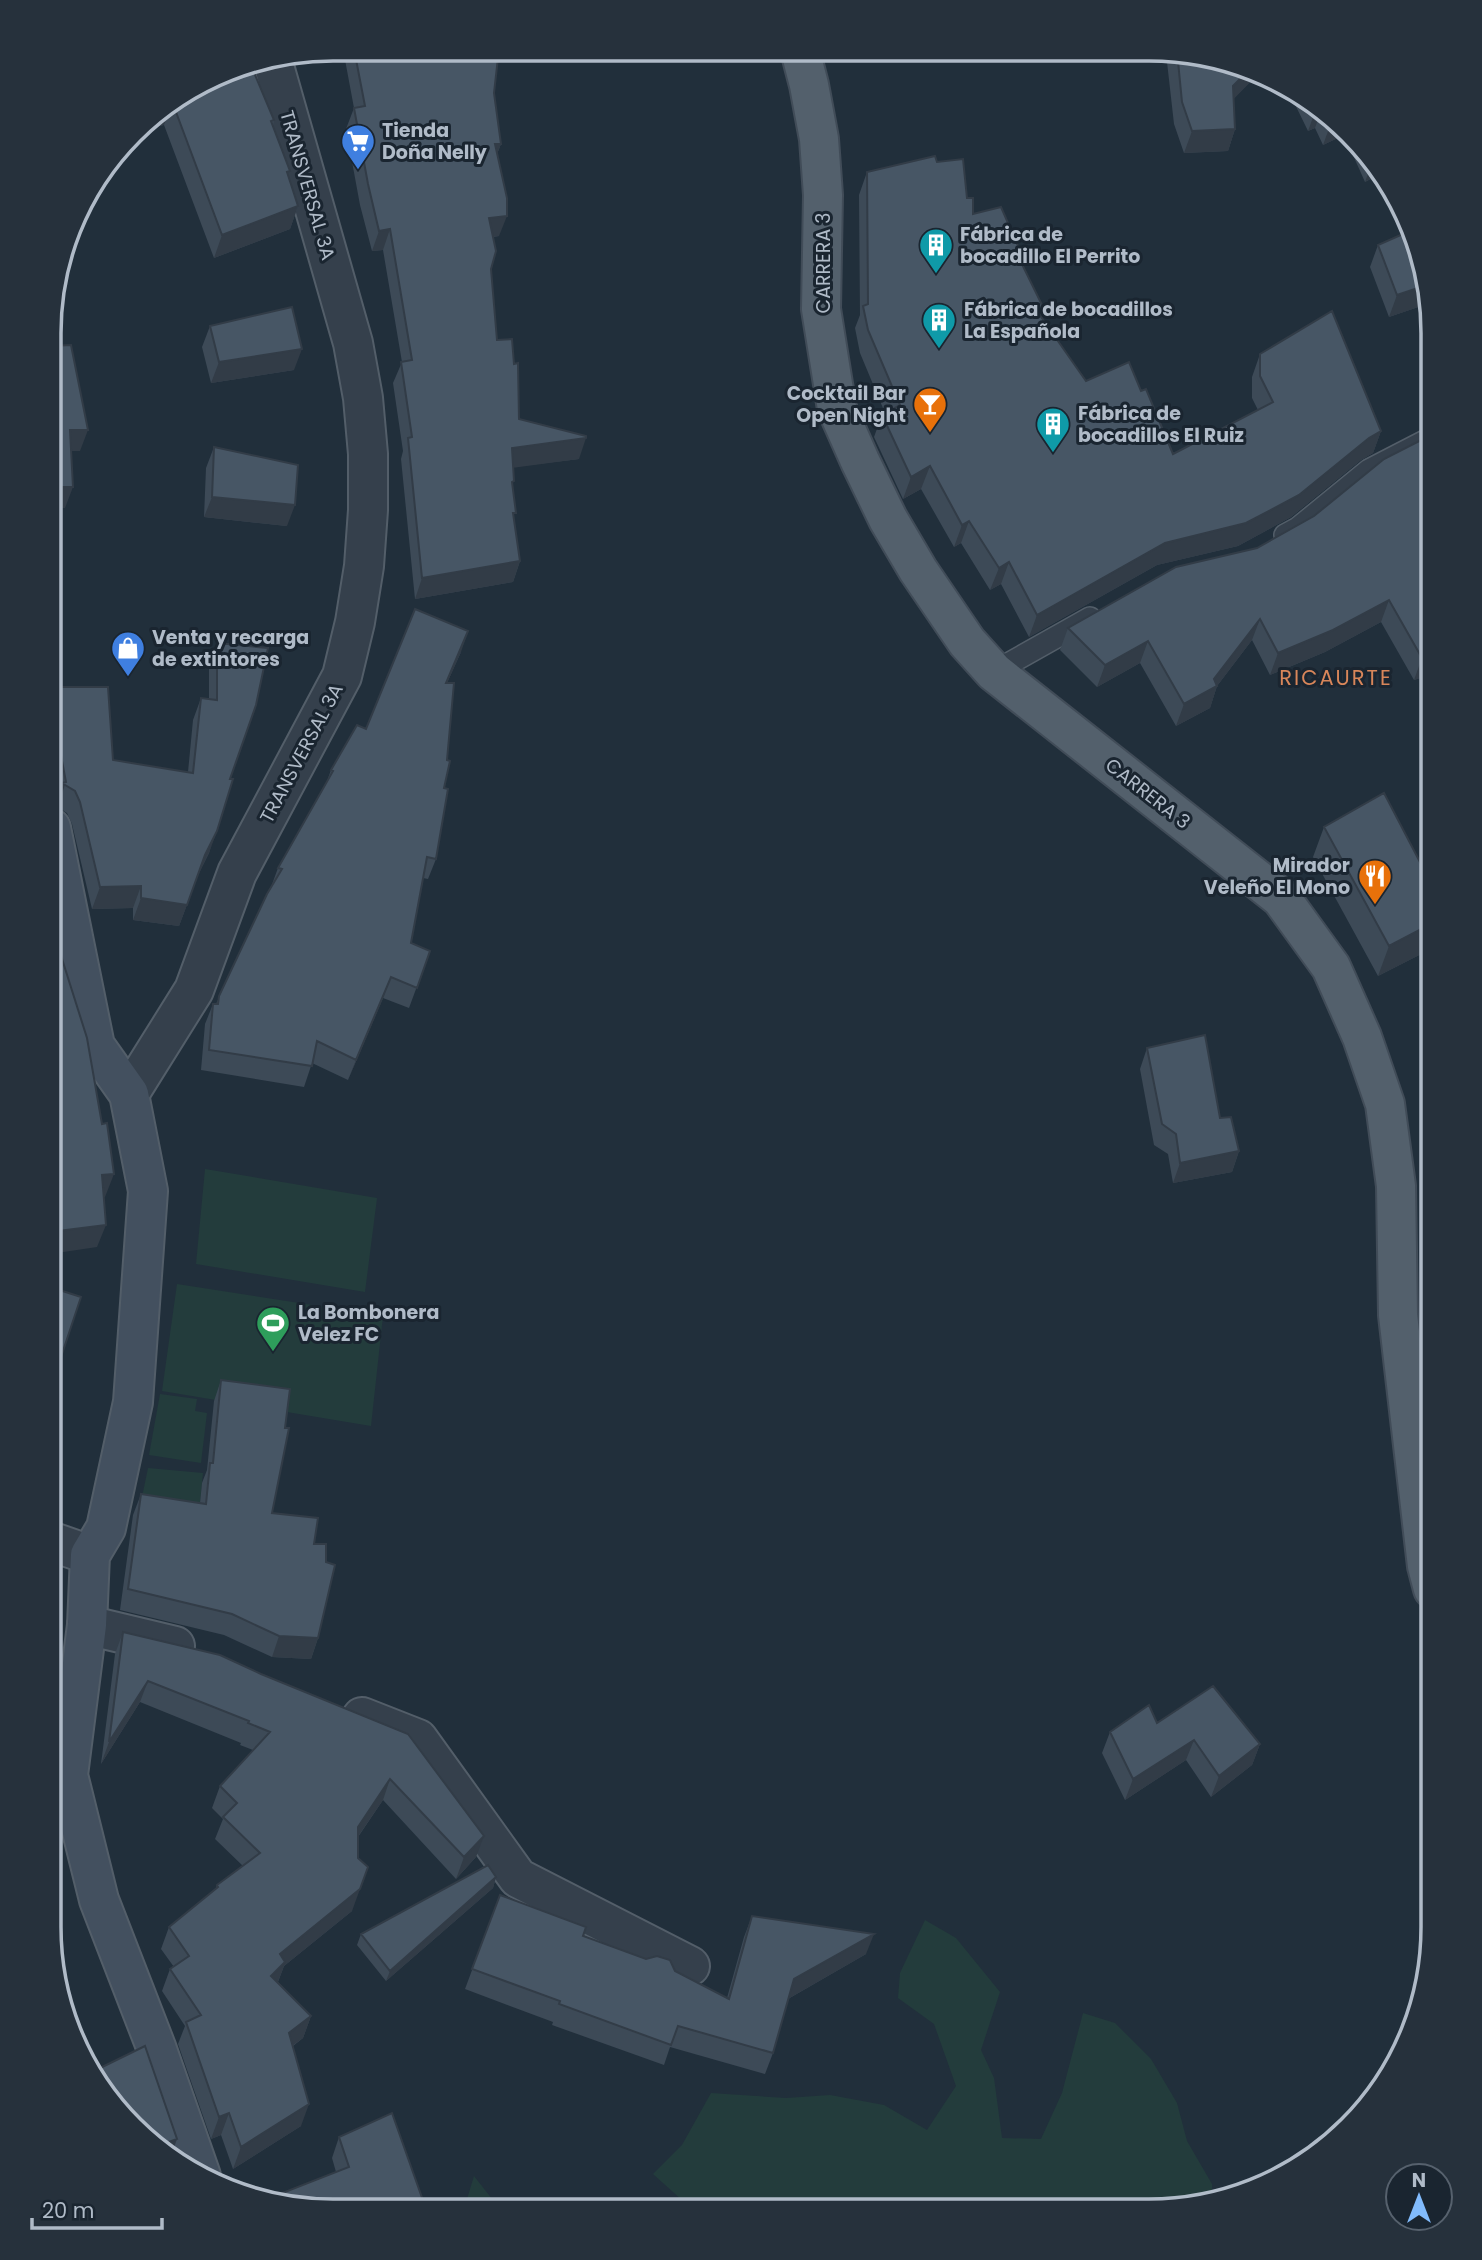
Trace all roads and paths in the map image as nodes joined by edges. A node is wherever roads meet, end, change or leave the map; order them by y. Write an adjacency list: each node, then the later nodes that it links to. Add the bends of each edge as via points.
1 (803, 61): 6 (main road, CARRERA 3, via 819,139 821,309 837,409 865,473 918,570 967,642)
2 (274, 68): 8 (street, TRANSVERSAL 3A, via 353,343 363,398 368,454 364,566 342,676 237,873 194,990)
3 (1421, 443): 4 (lane, via 1369,470 1298,528)
4 (1265, 546)
5 (1102, 611): 6 (lane)
6 (994, 672): 9 (main road, CARRERA 3, via 1281,898 1331,967 1385,1104 1396,1185 1398,1315)
7 (61, 879): 8 (street, via 94,1046)
8 (129, 1094): 11 (street, via 148,1191 133,1402 106,1528)
9 (1421, 1504)
10 (61, 1545): 11 (street)
11 (90, 1555): 12 (street)
12 (87, 1625): 13 (street); 16 (street, via 68,1775 99,1899)
13 (206, 1653)
14 (334, 1705): 15 (street, via 418,1739 518,1878)
15 (690, 1966)
16 (196, 2161)

